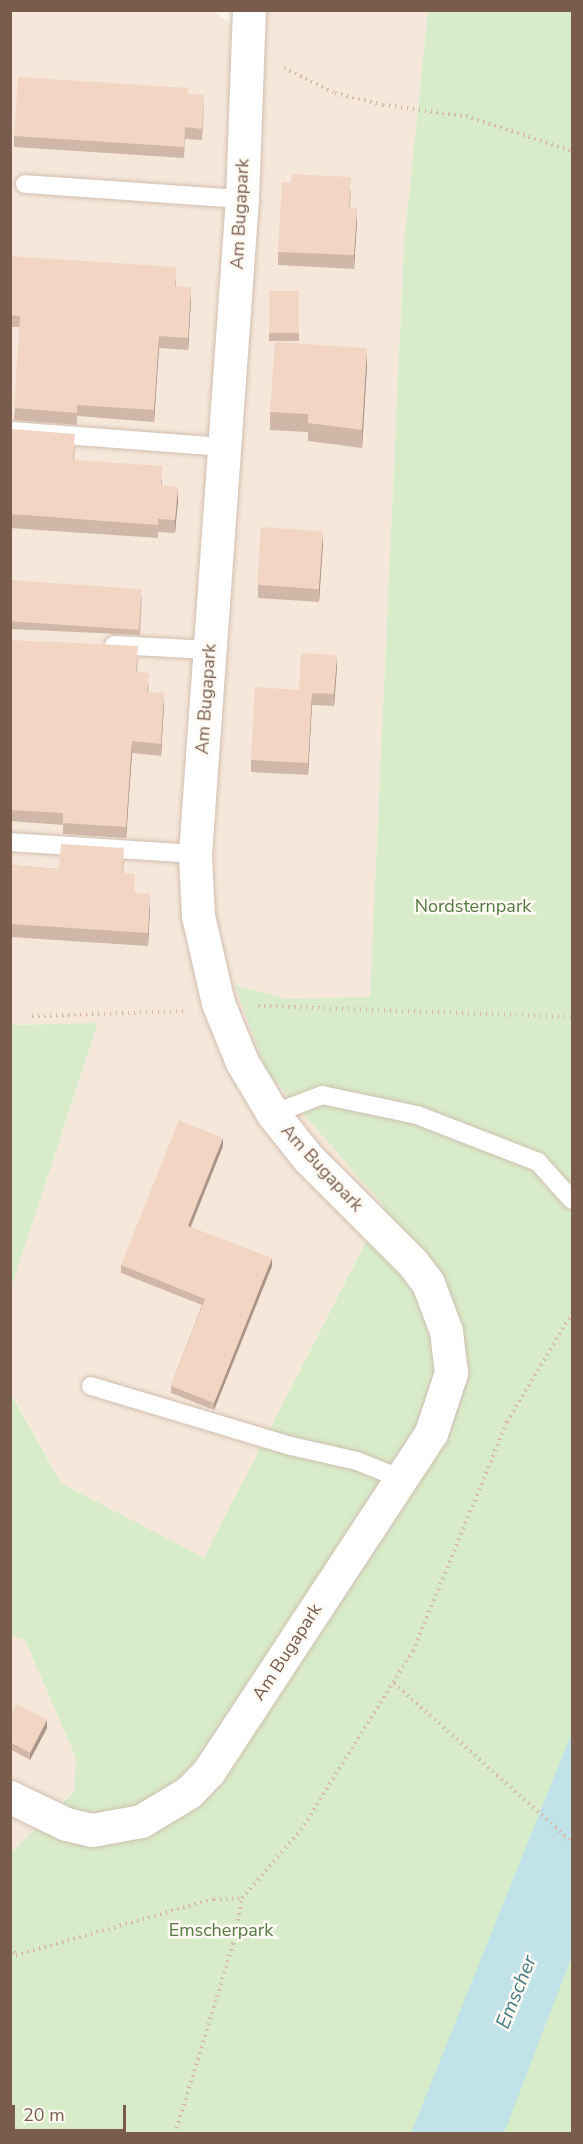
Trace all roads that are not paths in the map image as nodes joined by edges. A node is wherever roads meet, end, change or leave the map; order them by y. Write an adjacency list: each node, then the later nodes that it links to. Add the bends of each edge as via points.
1 (249, 17): 3 (street, Am Bugapark)
2 (26, 184): 3 (lane)
3 (242, 199): 5 (street, Am Bugapark)
4 (10, 431): 5 (lane)
5 (224, 447): 7 (street, Am Bugapark)
6 (93, 644): 7 (lane)
7 (210, 650): 9 (street, Am Bugapark)
8 (10, 842): 9 (lane)
9 (195, 854): 10 (street, Am Bugapark, via 198,916 219,1006 242,1062)
10 (273, 1114): 11 (lane, via 322,1095 417,1115 538,1162); 13 (street, Am Bugapark, via 328,1180 412,1262 435,1297 446,1331 451,1373 431,1433)
11 (573, 1200)
12 (91, 1386): 13 (lane, via 291,1446 357,1461)
13 (402, 1479): 14 (street, Am Bugapark, via 209,1771 189,1792 141,1821 92,1830 66,1824)
14 (10, 1797)

